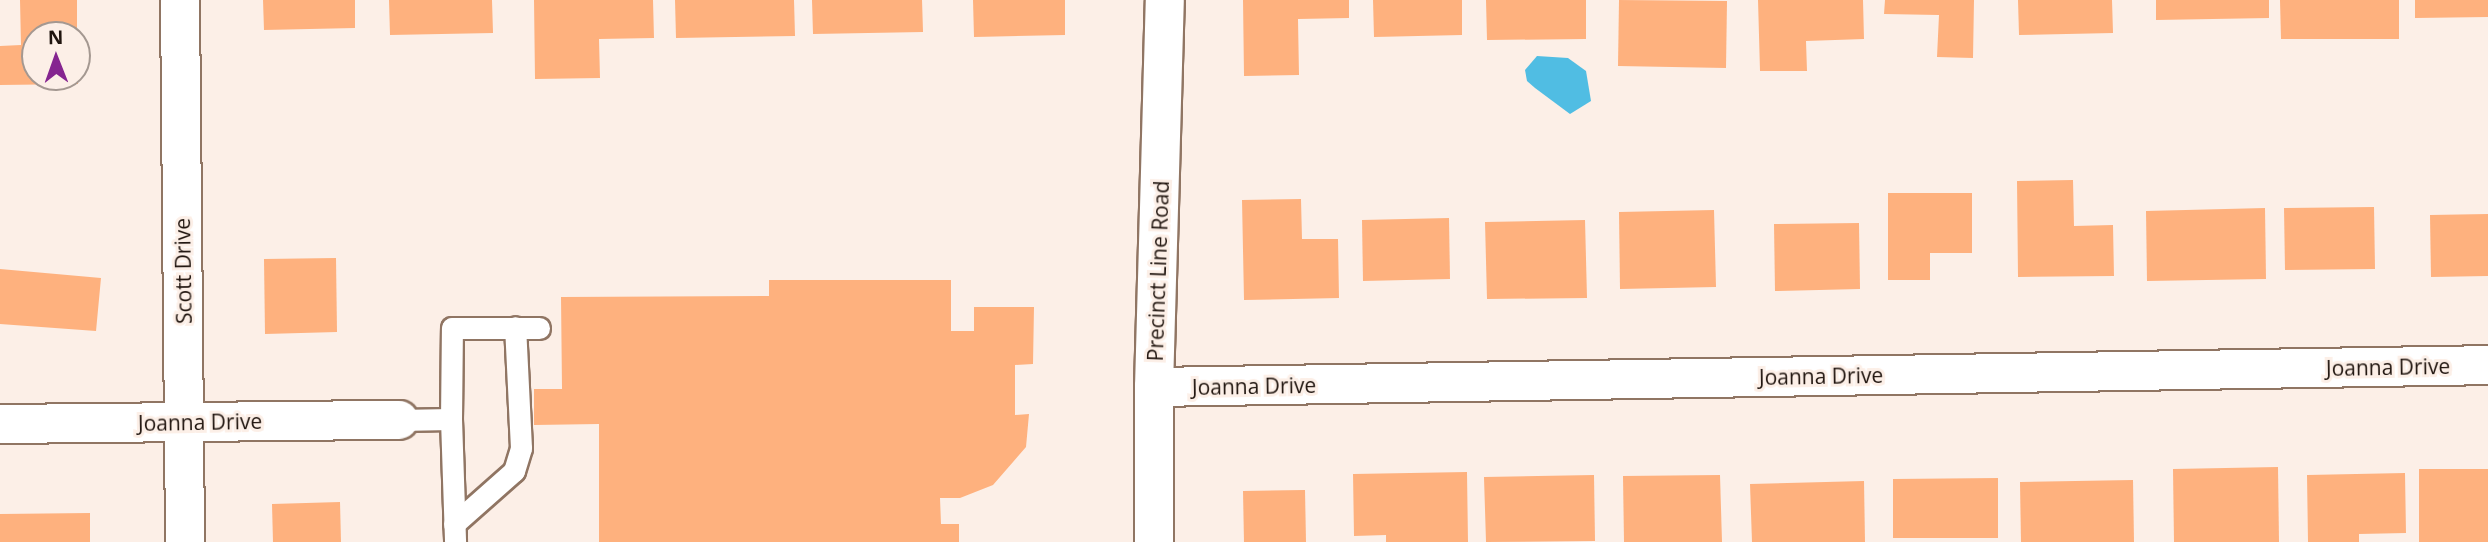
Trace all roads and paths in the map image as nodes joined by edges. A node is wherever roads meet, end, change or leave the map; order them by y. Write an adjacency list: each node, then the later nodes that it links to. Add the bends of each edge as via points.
1 (180, 0): 9 (street, Scott Drive)
2 (1166, 0): 6 (street, Precinct Line Road)
3 (516, 327): 4 (lane); 8 (lane, via 452,328); 11 (lane, via 521,447 514,471)
4 (539, 328)
5 (2488, 365): 6 (street, Joanna Drive)
6 (1154, 387): 13 (street, Precinct Line Road)
7 (399, 419): 8 (lane); 9 (street, Joanna Drive)
8 (451, 419): 11 (lane)
9 (184, 422): 10 (street, Joanna Drive); 12 (street, Scott Drive)
10 (0, 424)
11 (454, 533)
12 (185, 542)
13 (1154, 542)

